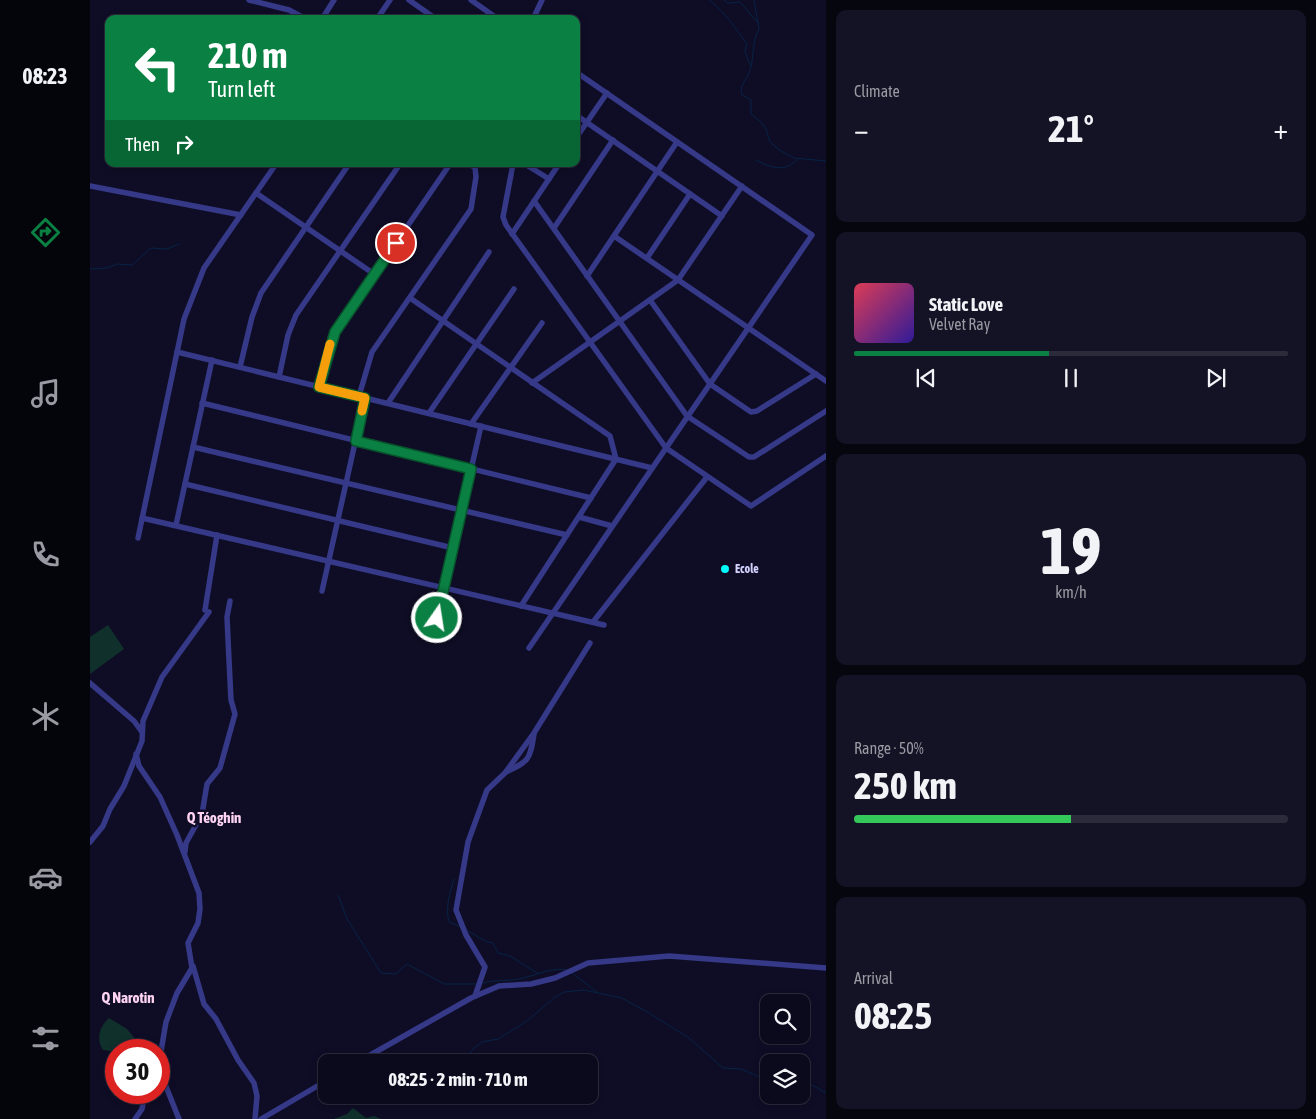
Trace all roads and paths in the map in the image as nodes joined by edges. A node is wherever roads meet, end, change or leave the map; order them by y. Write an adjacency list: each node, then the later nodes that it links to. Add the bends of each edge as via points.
1 (249, 0): 7 (street)
2 (334, 0): 8 (street)
3 (390, 0): 9 (street)
4 (409, 0): 10 (street)
5 (471, 0): 11 (street)
6 (542, 0): 12 (street)
7 (298, 15)
8 (325, 15)
9 (380, 15)
10 (430, 15)
11 (492, 15)
12 (535, 15)
13 (580, 75): 14 (street)
14 (607, 93): 16 (street); 19 (street)
15 (580, 118): 16 (street)
16 (587, 122): 17 (street); 18 (street)
17 (580, 132)
18 (613, 140): 28 (street); 38 (street)
19 (677, 142): 28 (street); 31 (street)
20 (274, 167): 32 (street)
21 (347, 167): 37 (street)
22 (398, 167): 41 (street)
23 (448, 167): 44 (street)
24 (475, 167): 48 (street, via 470,209)
25 (512, 167): 39 (street, via 503,217)
26 (530, 167): 29 (street)
27 (557, 167): 29 (street)
28 (657, 171): 33 (street); 40 (street)
29 (549, 179): 34 (street)
30 (90, 186): 35 (street)
31 (742, 186): 36 (street); 53 (street, via 812,235)
32 (256, 193): 35 (street); 37 (street)
33 (690, 194): 36 (street); 43 (street)
34 (534, 201): 38 (street); 39 (street)
35 (241, 215): 56 (street, via 204,268 184,318)
36 (722, 216): 46 (street)
37 (306, 227): 41 (street); 58 (street, via 261,293)
38 (554, 228): 45 (street)
39 (512, 234): 54 (street)
40 (614, 236): 43 (street); 45 (street)
41 (340, 250): 44 (street); 61 (street, via 296,314)
42 (489, 252): 50 (street)
43 (646, 258): 46 (street)
44 (374, 274): 65 (street, via 335,332)
45 (587, 276): 51 (street)
46 (678, 280): 49 (street); 53 (street)
47 (514, 288): 55 (street)
48 (410, 298): 50 (street); 66 (street, via 372,352)
49 (650, 300): 51 (street); 64 (street)
50 (443, 321): 55 (street); 68 (street)
51 (620, 321): 54 (street); 71 (street)
52 (542, 323): 59 (street)
53 (748, 328): 60 (street); 64 (street)
54 (590, 342): 63 (street); 76 (street)
55 (476, 344): 59 (street); 70 (street)
56 (177, 352): 57 (street); 87 (street)
57 (212, 360): 58 (street); 67 (street)
58 (240, 367): 61 (street)
59 (511, 368): 63 (street); 72 (street)
60 (816, 374): 62 (street); 64 (street, via 751,412)
61 (279, 377): 65 (street)
62 (826, 381)
63 (532, 383): 78 (street, via 610,436)
64 (710, 384): 71 (street)
65 (319, 387): 66 (street)
66 (362, 397): 68 (street); 74 (street)
67 (202, 403): 74 (street); 75 (street)
68 (388, 404): 70 (street)
69 (826, 411): 71 (street, via 754,457 748,457)
70 (429, 413): 72 (street)
71 (687, 416): 76 (street)
72 (471, 424): 73 (street)
73 (481, 426): 78 (street); 80 (street)
74 (356, 441): 80 (street); 82 (street)
75 (193, 447): 82 (street); 83 (street)
76 (666, 448): 79 (street); 81 (street)
77 (826, 456): 81 (street, via 751,506)
78 (616, 459): 79 (street); 84 (street)
79 (652, 468): 90 (street)
80 (471, 469): 84 (street); 85 (street)
81 (707, 477): 102 (street)
82 (346, 483): 85 (street); 88 (street)
83 (184, 484): 88 (street); 89 (street)
84 (591, 498): 86 (street)
85 (462, 510): 92 (street); 94 (street)
86 (579, 517): 90 (street); 92 (street)
87 (142, 518): 89 (street); 93 (street)
88 (338, 521): 94 (street); 95 (street)
89 (176, 525): 91 (street)
90 (612, 526): 100 (street)
91 (218, 535): 95 (street); 108 (street, via 207,611 162,677 143,721)
92 (567, 535): 99 (street)
93 (138, 538)
94 (453, 548): 96 (street)
95 (329, 561): 96 (street); 97 (street)
96 (444, 588): 99 (street); 101 (street)
97 (322, 591)
98 (230, 601): 112 (street, via 228,660 230,700 235,714 220,768 207,784 202,814 186,843)
99 (521, 606): 100 (street)
100 (552, 613): 102 (street); 105 (street)
101 (437, 618)
102 (593, 622): 103 (street)
103 (604, 625)
104 (590, 644): 107 (street, via 582,652 570,680)
105 (529, 648)
106 (90, 683): 108 (street, via 138,725)
107 (534, 733): 110 (street); 110 (street, via 532,750 525,762)
108 (143, 734): 109 (street)
109 (136, 754): 111 (street, via 120,794 103,826); 112 (street, via 139,766 160,797)
110 (504, 773): 115 (street, via 487,790 468,842 456,910 485,967)
111 (90, 842)
112 (184, 854): 113 (street, via 198,893 200,909 198,923 188,943)
113 (192, 963): 116 (street, via 191,972 177,993); 123 (street, via 204,1004 216,1018 254,1083 257,1096)
114 (826, 968): 115 (street, via 668,956 620,959 588,963 554,978 531,984 498,986)
115 (475, 996): 117 (street)
116 (163, 1039)
117 (372, 1054)
118 (318, 1085): 124 (street)
119 (170, 1095): 122 (street)
120 (143, 1104): 121 (street)
121 (135, 1119)
122 (180, 1119)
123 (255, 1119)
124 (261, 1119)

